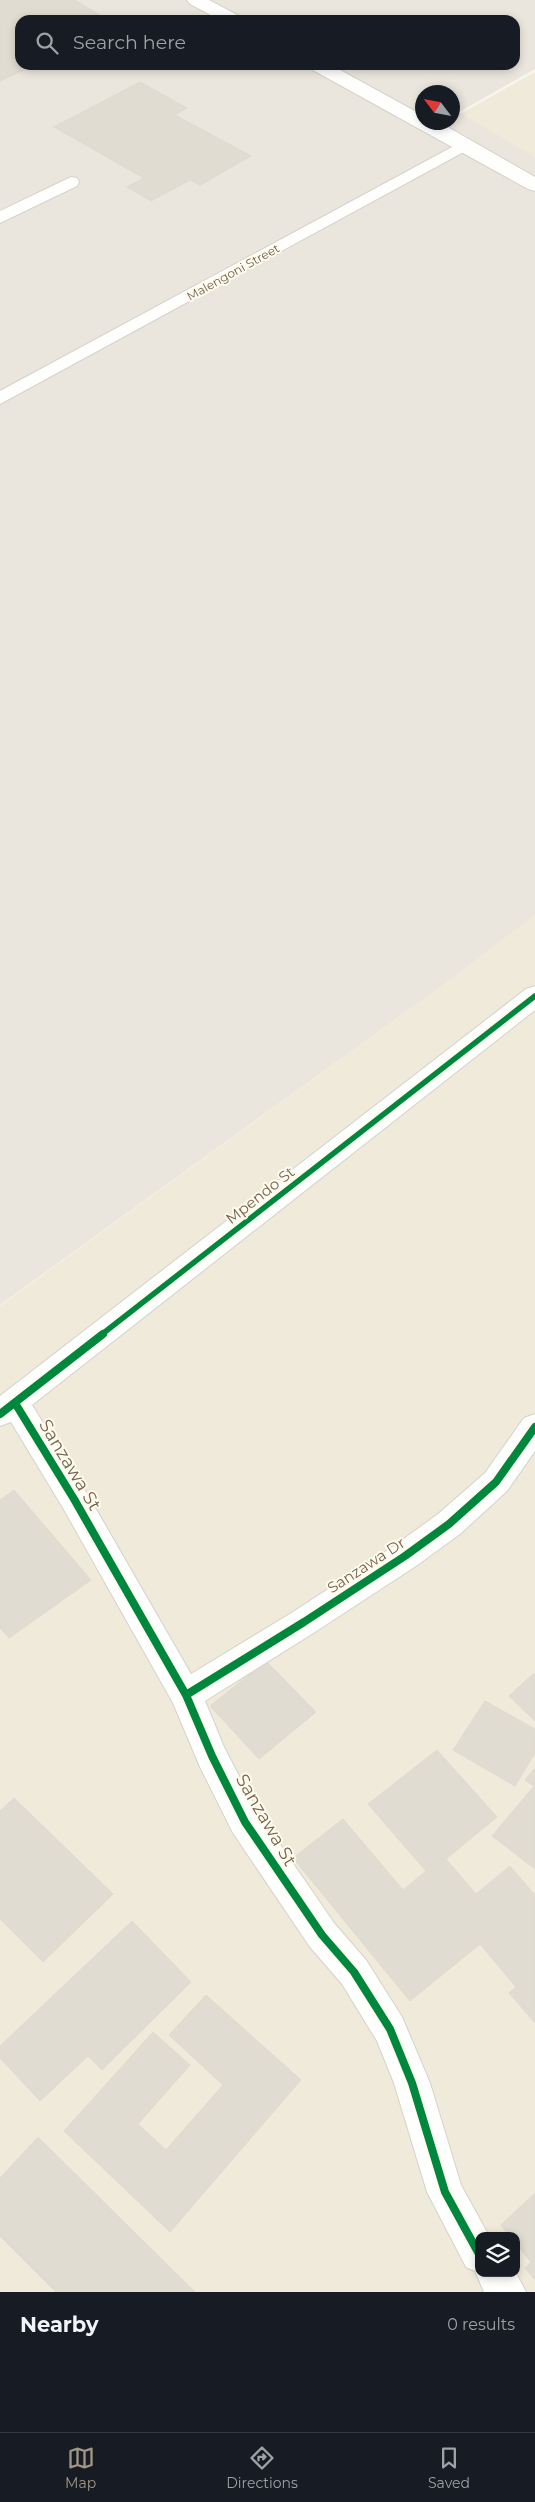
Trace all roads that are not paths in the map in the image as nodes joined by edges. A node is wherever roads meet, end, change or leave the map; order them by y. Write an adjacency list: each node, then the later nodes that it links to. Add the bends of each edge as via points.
1 (196, 0): 2 (street)
2 (224, 15)
3 (326, 70): 4 (street)
4 (415, 118)
5 (438, 130): 6 (street)
6 (465, 145): 8 (street); 10 (lane, Malengoni Street)
7 (71, 182): 9 (lane)
8 (535, 185)
9 (0, 218)
10 (0, 398)
11 (535, 996): 12 (street, Mpendo St)
12 (7, 1408): 14 (street, Sanzawa St, via 74,1499)
13 (535, 1427): 14 (street, Sanzawa Dr, via 496,1482 449,1524 304,1622)
14 (186, 1695): 15 (street, Sanzawa St, via 245,1822 322,1936 354,1972 390,2029 412,2083 445,2192)
15 (475, 2247)
16 (496, 2277): 17 (street)
17 (507, 2292)

